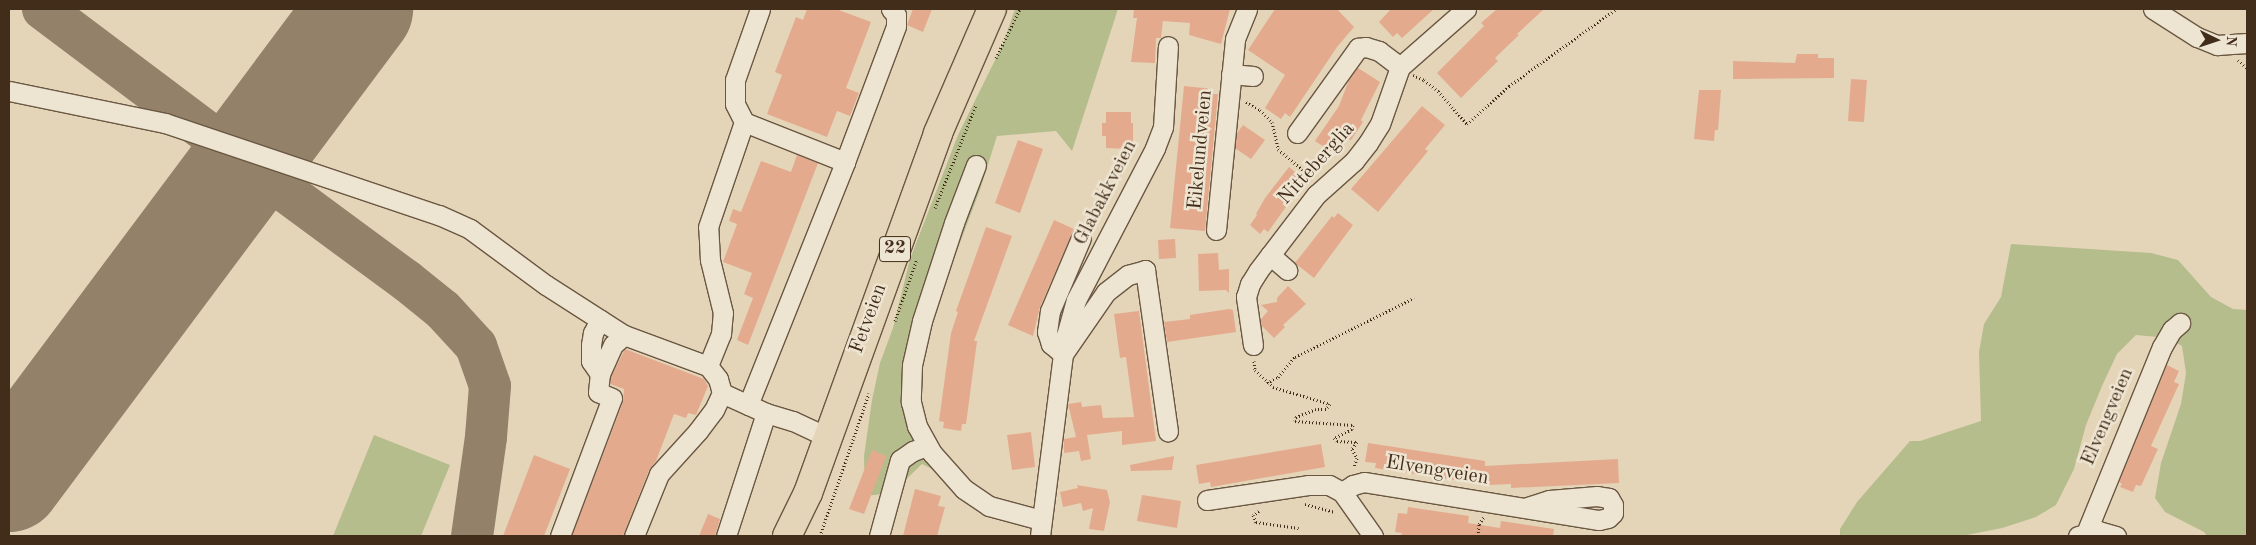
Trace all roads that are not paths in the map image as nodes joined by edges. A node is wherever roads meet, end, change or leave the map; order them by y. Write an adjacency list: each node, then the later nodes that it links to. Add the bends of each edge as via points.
1 (760, 9): 13 (street, via 735,80 736,104)
2 (891, 9): 15 (street, via 896,14 896,26)
3 (992, 9): 32 (highway, Fetveien / 22, via 938,133)
4 (1247, 9): 10 (street, Eikelundveien, via 1235,39)
5 (1466, 9): 9 (street)
6 (2153, 9): 7 (street, via 2197,37 2217,44)
7 (2247, 43)
8 (1168, 46): 25 (street, Glabakkveien, via 1163,127 1076,300 1064,339)
9 (1400, 66): 14 (street, via 1379,51 1358,48); 19 (street, Nitteberglia, via 1380,124 1368,143 1354,161 1316,195)
10 (1231, 74): 11 (street, Eikelundveien); 17 (street, Eikelundveien)
11 (1253, 76)
12 (9, 91): 21 (street, via 165,123 439,215 470,229)
13 (744, 122): 15 (street); 26 (street, via 708,227 710,260 723,314 722,334)
14 (1297, 133)
15 (845, 162): 29 (street)
16 (976, 164): 33 (street, via 934,283 914,357 911,402 917,426)
17 (1216, 230)
18 (1081, 238): 25 (street, Glabakkveien, via 1050,311 1048,332 1051,344)
19 (1270, 255): 20 (street); 24 (street, Nitteberglia, via 1250,284 1246,297)
20 (1287, 270)
21 (600, 320): 23 (street); 27 (street, via 593,332 591,345 591,361)
22 (2180, 323): 39 (street, Elvengveien, via 2162,347)
23 (624, 335): 26 (street); 27 (street, via 613,345)
24 (1253, 345)
25 (1063, 354): 31 (street, Glabakkveien, via 1106,292 1128,275 1146,270); 38 (street, Glabakkveien)
26 (708, 366): 28 (street, via 718,379)
27 (600, 374): 40 (street, via 598,392 612,398)
28 (722, 393): 29 (street); 41 (street, via 708,417 659,474)
29 (748, 405): 30 (street)
30 (766, 413): 32 (street); 42 (street, via 742,495)
31 (1168, 431)
32 (828, 437): 34 (highway, Fetveien / 22)
33 (927, 446): 38 (street, via 946,471 975,498); 45 (street, via 900,460)
34 (808, 493): 43 (highway, Fetveien / 22); 44 (highway, Fetveien / 22)
35 (1346, 496): 36 (street, Elvengveien, via 1329,485 1308,485); 37 (street, Elvengveien, via 1364,482); 46 (street)
36 (1207, 500)
37 (1528, 507)
38 (1041, 528)
39 (2082, 535): 47 (street, Elvengveien, via 2098,531)
40 (560, 536)
41 (634, 536)
42 (726, 536)
43 (788, 536)
44 (800, 536)
45 (879, 536)
46 (1373, 536)
47 (2116, 536)

